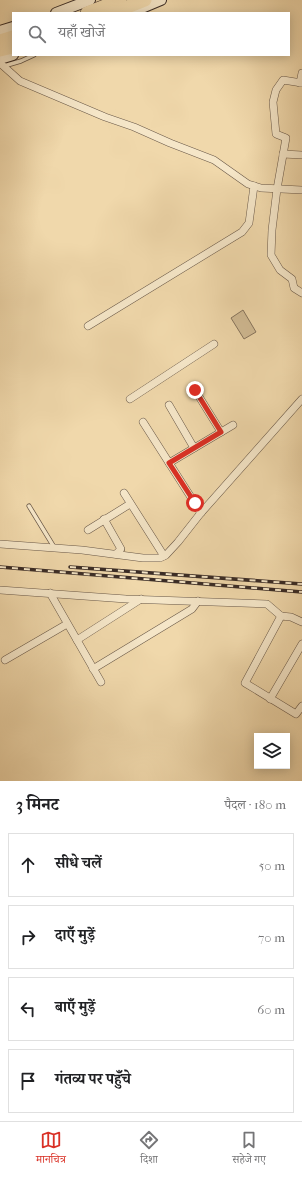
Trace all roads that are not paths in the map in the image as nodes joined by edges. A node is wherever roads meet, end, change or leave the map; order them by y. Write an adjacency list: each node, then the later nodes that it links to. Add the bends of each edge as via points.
1 (90, 0): 5 (street)
2 (120, 0): 6 (highway)
3 (144, 0): 7 (highway)
4 (161, 0): 8 (street)
5 (59, 12)
6 (90, 12)
7 (114, 12)
8 (132, 12)
9 (8, 37): 10 (highway)
10 (0, 50)
11 (12, 56): 13 (street)
12 (32, 56): 13 (lane)
13 (1, 64): 18 (street, via 20,80 214,160)
14 (302, 73): 15 (street)
15 (301, 83): 16 (street, via 283,80 272,102 276,134 286,138)
16 (283, 154): 17 (street); 19 (street)
17 (302, 155)
18 (254, 186): 19 (street); 22 (street, via 249,223 242,232)
19 (277, 189): 20 (street); 21 (street, via 271,255 280,270 292,279 294,288)
20 (302, 190)
21 (302, 293)
22 (88, 326)
23 (214, 344): 25 (street)
24 (195, 390): 30 (street)
25 (130, 399)
26 (302, 399): 36 (street)
27 (169, 405): 31 (street)
28 (143, 422): 32 (street)
29 (233, 425): 30 (street)
30 (221, 432): 31 (street)
31 (194, 448): 32 (street)
32 (169, 463): 36 (street)
33 (124, 493): 34 (street)
34 (130, 504): 37 (street); 42 (street)
35 (29, 506): 40 (lane)
36 (201, 513): 42 (street)
37 (104, 520): 38 (street); 41 (street, via 121,549)
38 (88, 530)
39 (0, 544): 40 (street)
40 (54, 548): 41 (street)
41 (116, 554): 42 (street, via 143,558)
42 (164, 556)
43 (0, 590): 44 (street)
44 (50, 593): 45 (street); 49 (street)
45 (141, 599): 46 (street); 50 (street)
46 (198, 601): 47 (street, via 267,604); 53 (street, via 192,609)
47 (281, 616): 48 (street); 55 (street, via 245,683)
48 (302, 622)
49 (67, 624): 50 (street); 52 (street)
50 (77, 640): 53 (street)
51 (302, 644): 55 (street)
52 (5, 660)
53 (94, 669): 54 (street)
54 (101, 682)
55 (270, 699): 56 (street, via 296,714)
56 (302, 706)

